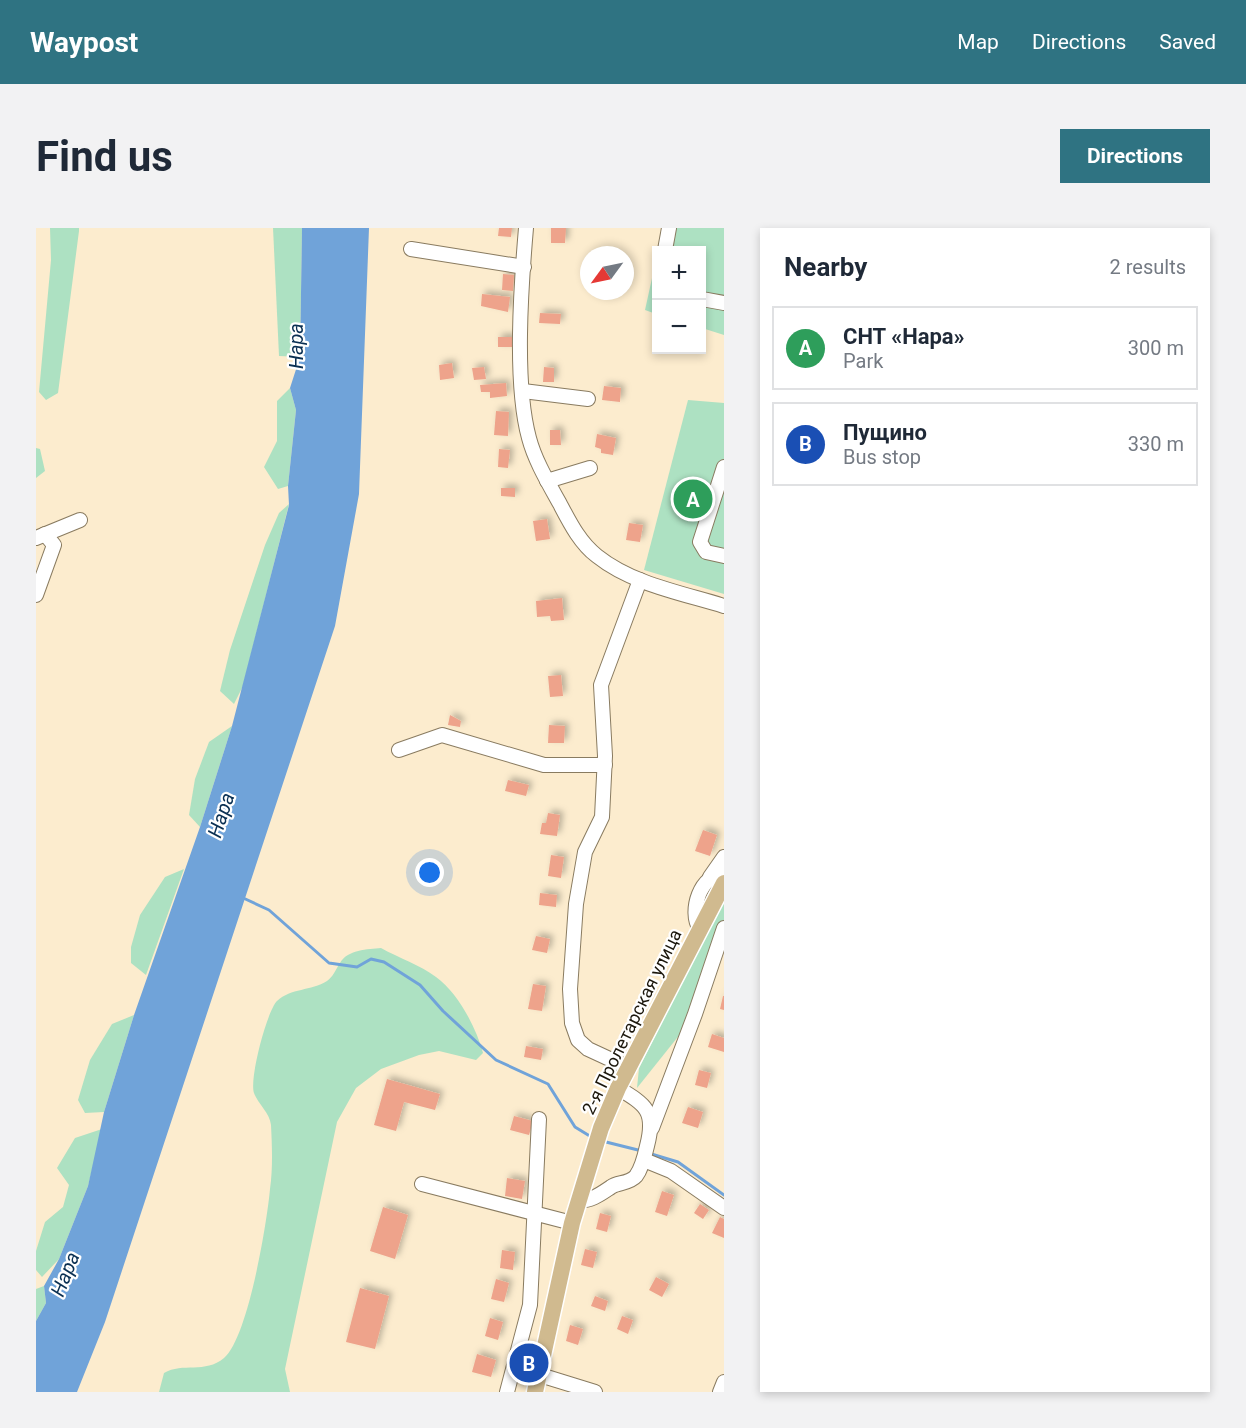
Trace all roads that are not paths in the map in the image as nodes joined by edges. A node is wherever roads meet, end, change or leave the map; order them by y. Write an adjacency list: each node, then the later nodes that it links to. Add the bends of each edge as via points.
1 (526, 228): 5 (street)
2 (669, 228): 3 (street)
3 (666, 246)
4 (411, 249): 5 (street)
5 (524, 267): 8 (street)
6 (706, 300): 7 (street)
7 (724, 303)
8 (523, 391): 9 (street); 12 (street, via 529,440)
9 (588, 399)
10 (724, 467): 15 (street, via 700,542 706,552)
11 (590, 468): 12 (street)
12 (547, 481): 16 (street, via 586,546 614,568)
13 (80, 520): 14 (street)
14 (41, 536): 17 (street, via 54,545)
15 (724, 556)
16 (640, 580): 18 (street); 20 (street, via 601,685)
17 (36, 595)
18 (724, 606)
19 (399, 750): 20 (street, via 442,735 544,765)
20 (605, 765): 24 (street, via 602,817 585,852 576,904 570,989 572,1023 578,1040 588,1049)
21 (724, 857): 22 (street)
22 (719, 878): 24 (main road, 2-я Пролетарская улица, via 700,929)
23 (724, 928): 27 (street)
24 (629, 1068): 25 (main road, 2-я Пролетарская улица)
25 (618, 1088): 27 (street, via 641,1102 650,1115); 30 (main road, 2-я Пролетарская улица)
26 (539, 1119): 32 (street)
27 (652, 1128): 28 (street)
28 (644, 1160): 30 (street, via 630,1180 591,1200); 31 (street, via 671,1171)
29 (422, 1184): 32 (street)
30 (578, 1201): 33 (main road, 2-я Пролетарская улица)
31 (724, 1208)
32 (535, 1215): 33 (street); 36 (street, via 530,1305)
33 (572, 1223): 34 (main road, 2-я Пролетарская улица)
34 (540, 1375): 37 (main road, 2-я Пролетарская улица); 38 (street)
35 (724, 1382): 39 (street)
36 (507, 1392)
37 (535, 1392)
38 (595, 1392)
39 (720, 1392)

